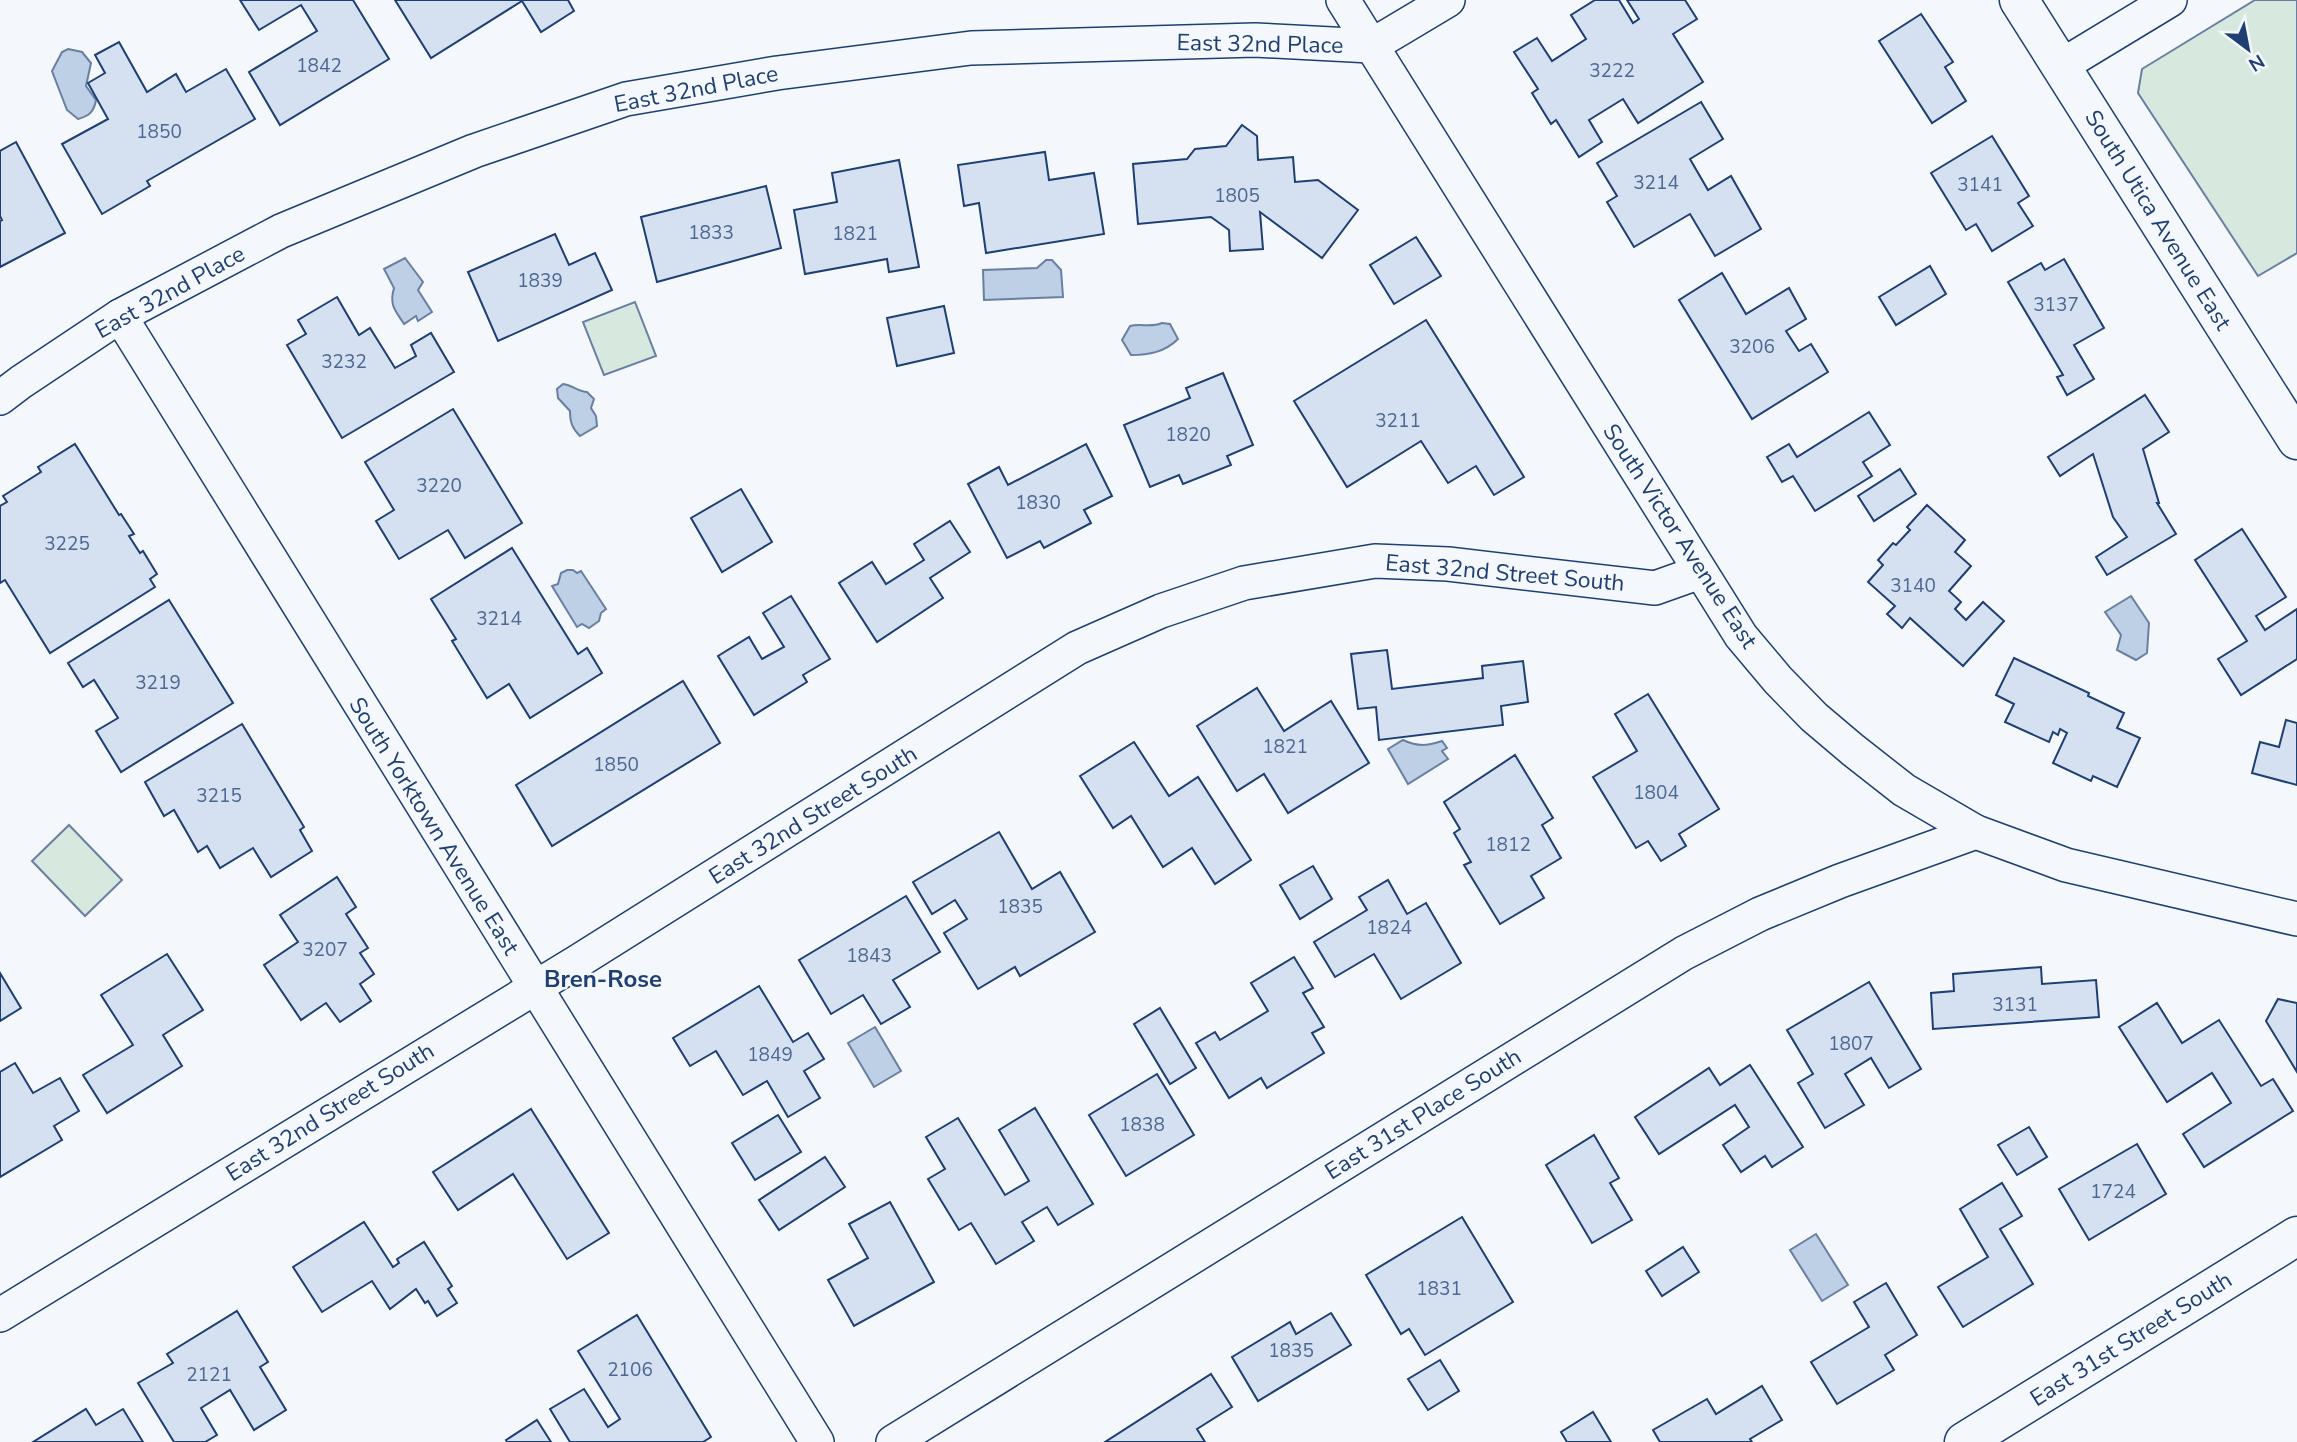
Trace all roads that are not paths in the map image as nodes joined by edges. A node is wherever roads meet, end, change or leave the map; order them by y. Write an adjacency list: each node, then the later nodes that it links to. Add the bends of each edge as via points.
1 (1343, 0): 5 (street, South Victor Avenue East)
2 (1448, 0): 5 (street, East 32nd Place)
3 (2019, 0): 6 (street, South Utica Avenue East)
4 (2170, 0): 6 (street)
5 (1371, 46): 7 (street, East 32nd Place, via 1255,40 971,48 777,73 626,100 474,151 292,226); 10 (street, South Victor Avenue East)
6 (2061, 66): 9 (street, South Utica Avenue East)
7 (120, 316): 8 (street, East 32nd Place); 13 (street, South Yorktown Avenue East)
8 (0, 398)
9 (2297, 440)
10 (1700, 572): 11 (street, South Victor Avenue East, via 1741,636 1814,716 1904,790); 13 (street, East 32nd Street South, via 1655,587 1448,564 1375,561 1244,583 1161,611 1077,648)
11 (1976, 832): 12 (street, South Victor Avenue East, via 2066,865); 17 (street, East 31st Place South, via 1831,884 1684,953)
12 (2297, 919)
13 (534, 988): 15 (street, East 32nd Street South); 16 (street, South Yorktown Avenue East)
14 (2297, 1236): 18 (street, East 31st Street South)
15 (0, 1315)
16 (817, 1442)
17 (892, 1442)
18 (1964, 1442)

